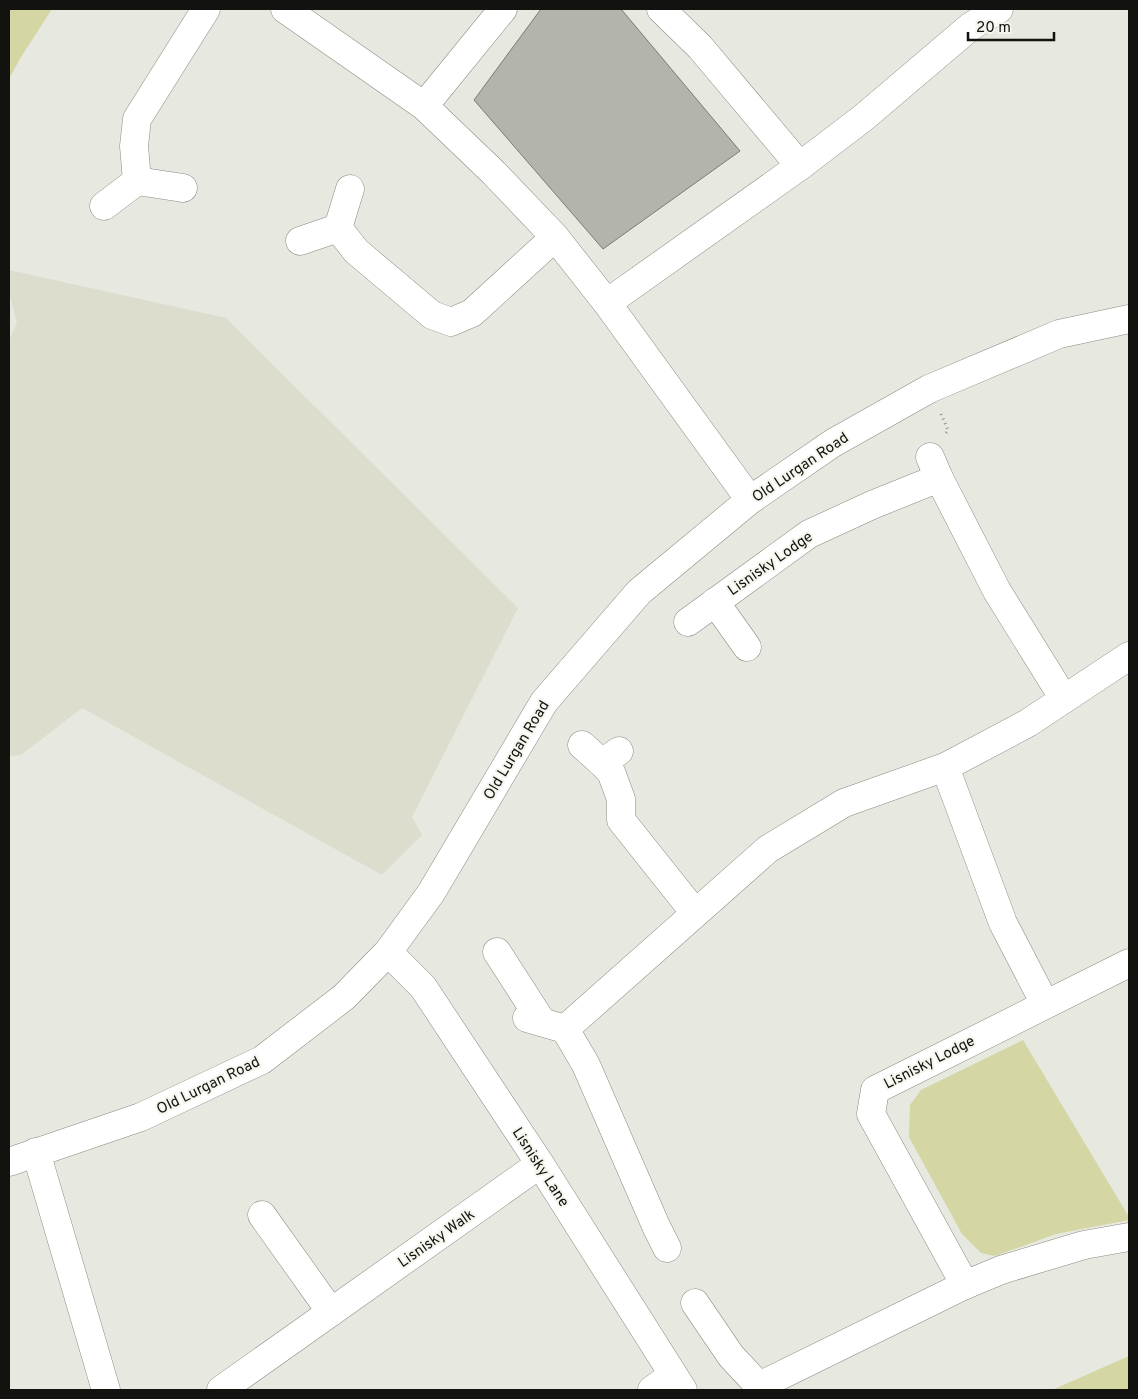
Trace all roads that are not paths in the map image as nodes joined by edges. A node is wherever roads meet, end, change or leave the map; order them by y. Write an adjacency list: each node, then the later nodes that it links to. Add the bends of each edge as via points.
1 (206, 9): 9 (street, via 137,120 134,146)
2 (285, 9): 7 (street)
3 (503, 9): 7 (street)
4 (662, 9): 8 (street, via 700,47)
5 (999, 9): 6 (street)
6 (964, 18): 8 (street, via 863,118)
7 (424, 106): 14 (street)
8 (800, 166): 16 (street)
9 (138, 181): 10 (street); 12 (street)
10 (183, 188)
11 (350, 189): 13 (street)
12 (104, 206)
13 (338, 228): 14 (street, via 356,251 432,315 451,322 472,313); 15 (street)
14 (555, 237): 16 (street)
15 (300, 241)
16 (607, 303): 18 (street)
17 (1129, 319): 18 (street, Old Lurgan Road, via 1059,334 929,388 833,443)
18 (750, 500): 27 (street, Old Lurgan Road, via 639,592 544,702 431,893)
19 (715, 602): 20 (street, Lisnisky Lodge); 21 (street); 23 (street, Lisnisky Lodge, via 809,534 872,505 935,467 997,591)
20 (688, 622)
21 (747, 647)
22 (1129, 656): 23 (street)
23 (1064, 699): 25 (street, via 1028,724)
24 (582, 745): 26 (street, via 610,757 611,772 621,799 621,820)
25 (945, 767): 26 (street, via 844,803 768,848); 30 (street, via 1004,923)
26 (694, 913): 31 (street)
27 (388, 952): 32 (street, Old Lurgan Road, via 344,997 262,1060 141,1118); 34 (street, Lisnisky Lane, via 423,986)
28 (497, 952): 31 (street)
29 (1129, 963): 30 (street, Lisnisky Lodge)
30 (1045, 1004): 38 (street, Lisnisky Lodge, via 874,1090 871,1114)
31 (545, 1023): 36 (street, via 586,1065)
32 (36, 1152): 33 (street, Old Lurgan Road); 43 (street)
33 (9, 1162)
34 (540, 1164): 40 (street, Lisnisky Walk); 41 (street, Lisnisky Lane)
35 (262, 1215): 40 (street)
36 (666, 1230)
37 (1129, 1237): 38 (street, via 1084,1245 1001,1270)
38 (965, 1285): 42 (street)
39 (695, 1303): 42 (street, via 731,1356)
40 (331, 1312): 44 (street, Lisnisky Walk)
41 (669, 1385)
42 (759, 1388)
43 (106, 1390)
44 (221, 1390)

